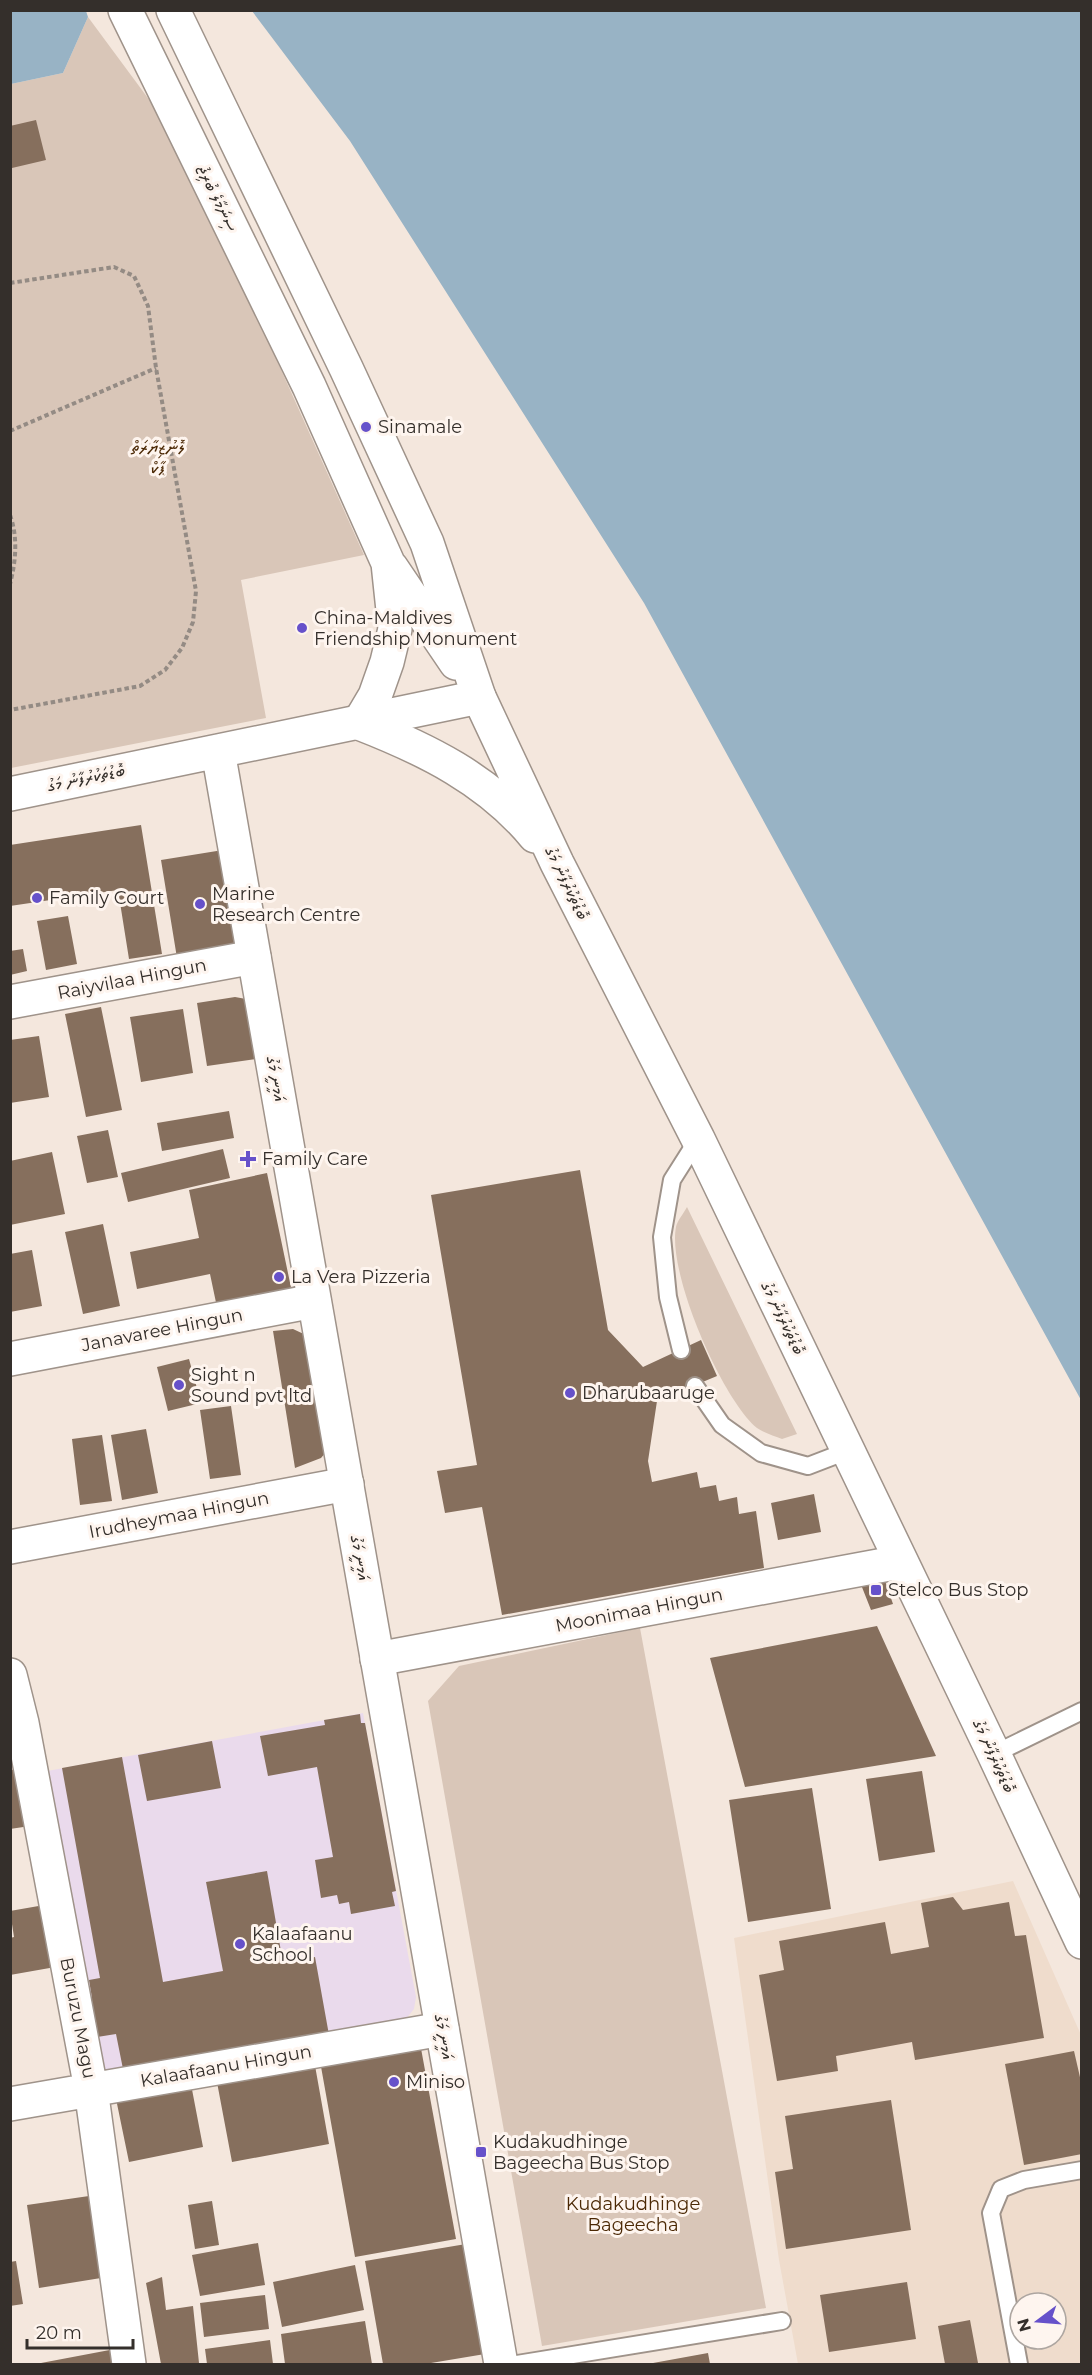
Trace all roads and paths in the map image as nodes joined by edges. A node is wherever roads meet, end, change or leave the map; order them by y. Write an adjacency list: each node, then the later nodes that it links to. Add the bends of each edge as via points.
1 (125, 10): 7 (street, ސިނަމާލެ ބުރިޖު, via 309,387)
2 (173, 10): 9 (street, ބޮޑުތަކުރުފާނު މަގު, via 427,543)
3 (10, 283): 4 (path, via 114,267 134,276 148,306)
4 (156, 368): 5 (path); 10 (path, via 196,591 193,622 183,648 165,670 140,686)
5 (10, 431)
6 (10, 515): 8 (path, via 16,531)
7 (388, 563): 9 (street, ބޮޑުތަކުރުފާނު މަގު); 11 (street, via 395,629 375,696)
8 (10, 584)
9 (479, 697): 11 (street, ބޮޑުތަކުރުފާނު މަގު); 14 (street, ބޮޑުތަކުރުފާނު މަގު)
10 (10, 710)
11 (359, 723): 12 (street, ބޮޑުތަކުރުފާނު މަގު); 14 (street, via 446,761 481,785 519,817)
12 (218, 751): 13 (street, ބޮޑުތަކުރުފާނު މަގު); 15 (street, އަމީނީ މަގު)
13 (10, 794)
14 (557, 863): 17 (street, ބޮޑުތަކުރުފާނު މަގު)
15 (254, 957): 16 (street, Raiyvilaa Hingun); 18 (street, އަމީނީ މަގު)
16 (10, 1002)
17 (698, 1139): 19 (lane, via 672,1180 662,1237 668,1297); 22 (street, ބޮޑުތަކުރުފާނު މަގު)
18 (314, 1300): 20 (street, Janavaree Hingun); 23 (street, އަމީނީ މަގު)
19 (681, 1350)
20 (10, 1359)
21 (695, 1386): 22 (lane, via 722,1425 761,1453 808,1466)
22 (847, 1451): 25 (street, ބޮޑުތަކުރުފާނު މަގު)
23 (346, 1484): 24 (street, Irudheymaa Hingun); 26 (street, އަމީނީ މަގު)
24 (10, 1547)
25 (900, 1562): 26 (street, Moonimaa Hingun); 30 (street, ބޮޑުތަކުރުފާނު މަގު)
26 (377, 1659): 32 (street, އަމީނީ މަގު)
27 (10, 1675): 29 (street, Buruzu Magu)
28 (1082, 1712): 30 (lane)
29 (16, 1724): 33 (street, Buruzu Magu)
30 (994, 1754): 31 (street, ބޮޑުތަކުރުފާނު މަގު)
31 (1082, 1942)
32 (442, 2029): 33 (street, Kalaafaanu Hingun); 38 (street, އަމީނީ މަގު)
33 (91, 2089): 34 (street, Kalaafaanu Hingun); 37 (street, Buruzu Magu)
34 (10, 2104)
35 (1082, 2170): 40 (lane, via 1024,2180 1001,2189 991,2213)
36 (782, 2321): 39 (lane)
37 (129, 2364)
38 (501, 2364)
39 (517, 2364)
40 (1019, 2364)

